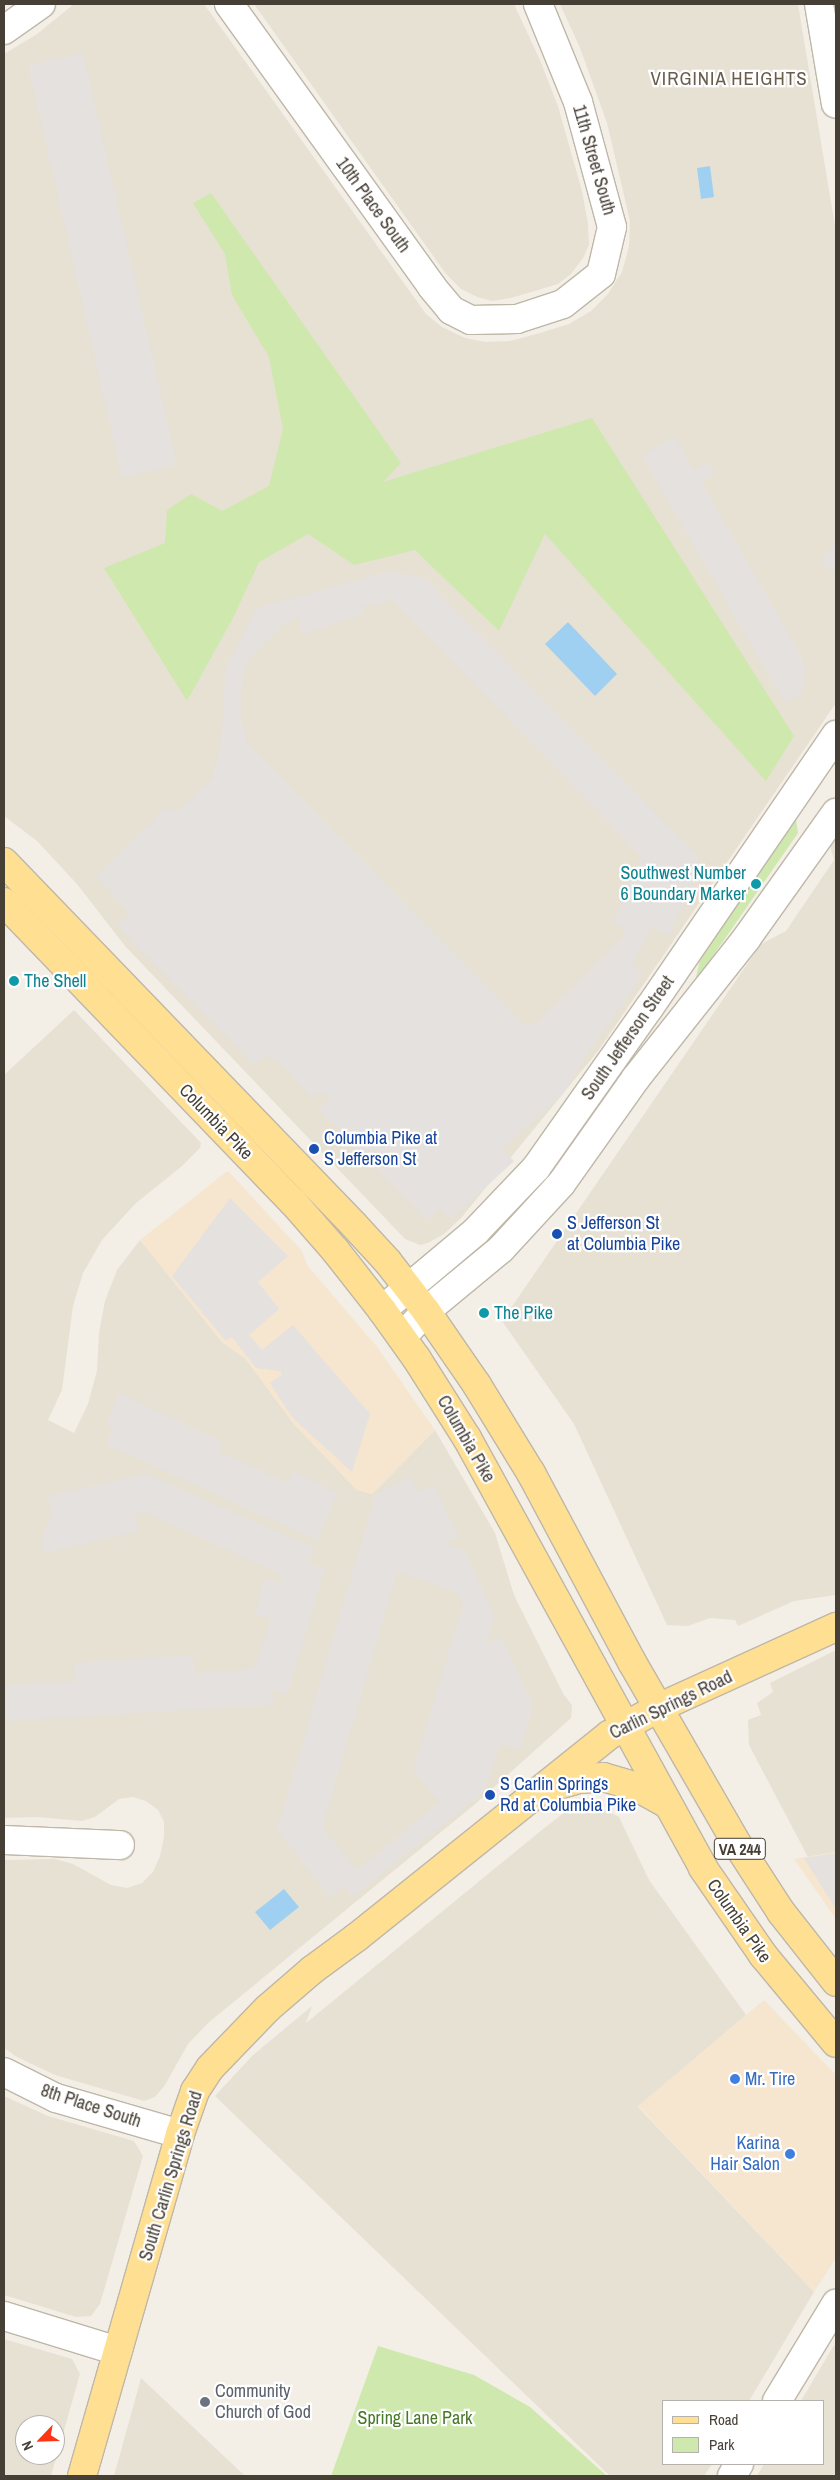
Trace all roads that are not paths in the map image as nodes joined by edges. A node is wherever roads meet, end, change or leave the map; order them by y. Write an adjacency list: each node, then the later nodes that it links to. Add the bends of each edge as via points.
1 (41, 4): 5 (street)
2 (229, 4): 7 (street, 10th Place South, via 432,287 452,310 471,320 518,319)
3 (538, 4): 7 (street, 11th Street South, via 578,102 612,227 601,274)
4 (819, 4): 6 (street)
5 (4, 30)
6 (836, 104)
7 (563, 304)
8 (836, 735): 12 (street, South Jefferson Street, via 650,1008 536,1168 490,1218)
9 (836, 813): 14 (street, South Jefferson Street, via 746,940 636,1078 557,1190 501,1249)
10 (4, 862): 12 (main road, Columbia Pike, via 343,1213)
11 (4, 902): 13 (main road, Columbia Pike, via 293,1202)
12 (409, 1288): 13 (street, South Jefferson Street); 14 (main road, Columbia Pike)
13 (382, 1310): 15 (main road, Columbia Pike)
14 (426, 1311): 15 (street, South Jefferson Street); 17 (main road, Columbia Pike / VA 244, via 478,1385 531,1474)
15 (402, 1337): 18 (main road, Columbia Pike / VA 244, via 467,1438)
16 (836, 1626): 17 (main road, Carlin Springs Road)
17 (658, 1708): 18 (main road, Carlin Springs Road); 24 (main road, Columbia Pike / VA 244, via 751,1867 781,1912)
18 (623, 1725): 19 (main road, Carlin Springs Road); 20 (main road, Columbia Pike / VA 244)
19 (538, 1791): 20 (main road, via 580,1779 603,1777 635,1786); 23 (main road, Carlin Springs Road)
20 (667, 1804): 25 (main road, Columbia Pike / VA 244, via 706,1874 739,1923)
21 (4, 1840): 22 (street)
22 (120, 1845)
23 (357, 1937): 27 (main road, South Carlin Springs Road, via 268,2008 210,2068 195,2091)
24 (836, 1982)
25 (836, 2043)
26 (4, 2072): 27 (street, 8th Place South, via 56,2098)
27 (180, 2134): 30 (main road, South Carlin Springs Road)
28 (836, 2304): 31 (street)
29 (4, 2316): 30 (street)
30 (118, 2351): 33 (main road, South Carlin Springs Road)
31 (778, 2400)
32 (738, 2465): 34 (street)
33 (83, 2476)
34 (732, 2476)

